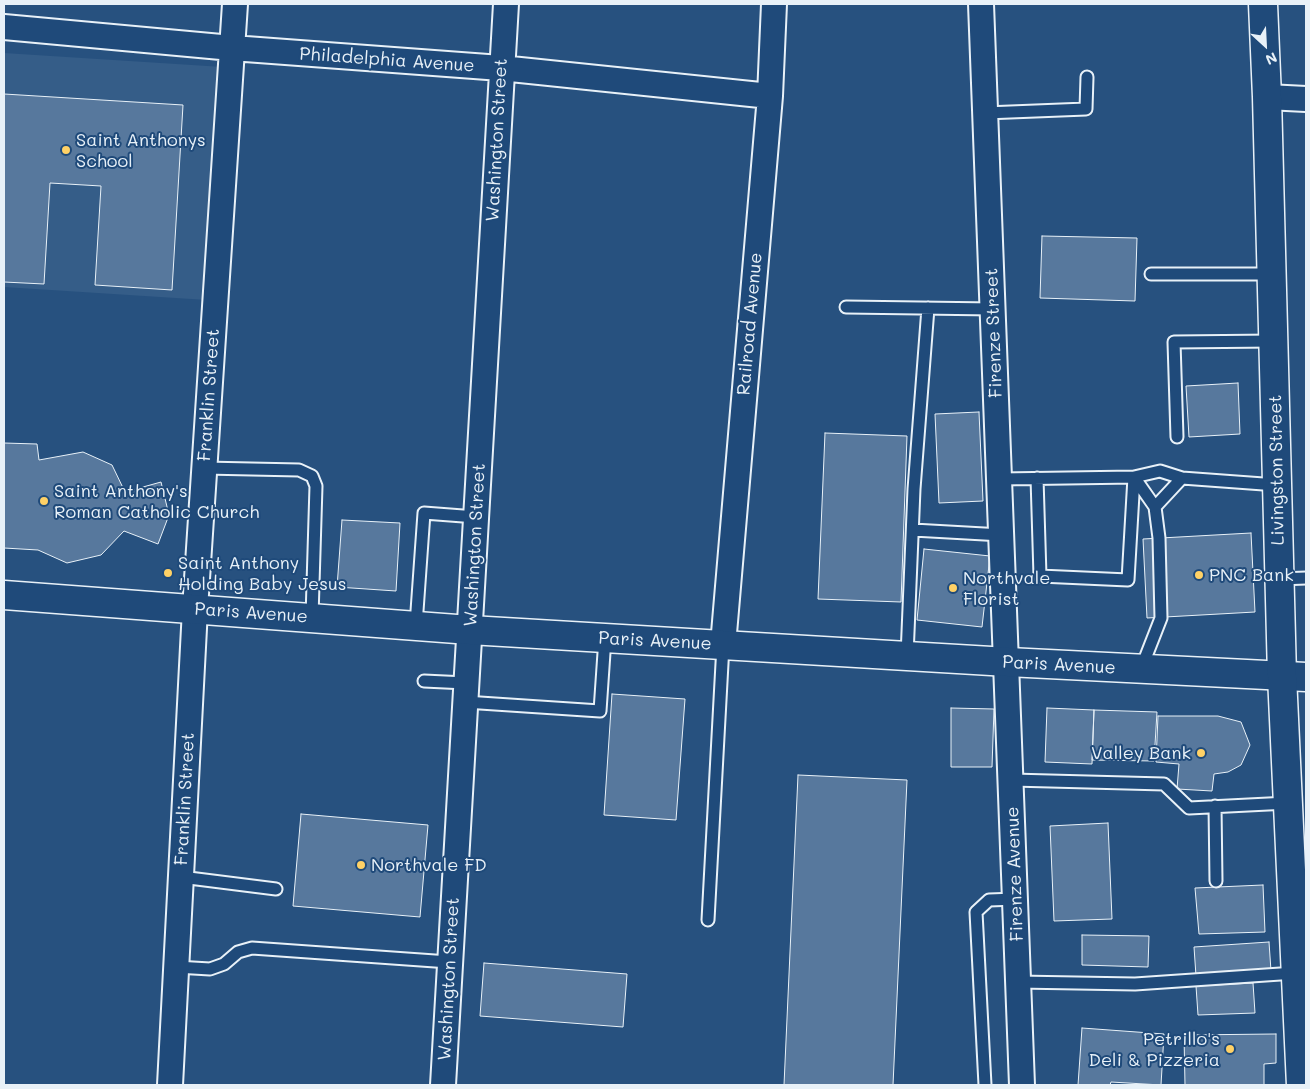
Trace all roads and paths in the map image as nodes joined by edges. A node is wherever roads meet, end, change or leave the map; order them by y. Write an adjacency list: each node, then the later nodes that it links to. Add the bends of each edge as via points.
1 (235, 4): 7 (street, Franklin Street)
2 (506, 4): 8 (street, Washington Street)
3 (774, 4): 10 (street, Railroad Avenue)
4 (981, 4): 13 (street, Firenze Street)
5 (1263, 4): 11 (street, Livingston Street)
6 (4, 27): 7 (street, Philadelphia Avenue)
7 (232, 48): 8 (street, Philadelphia Avenue); 21 (street, Franklin Street)
8 (501, 68): 10 (street, Philadelphia Avenue); 28 (street, Washington Street)
9 (1087, 77): 13 (lane, via 1086,109)
10 (770, 96): 39 (street, Railroad Avenue)
11 (1267, 97): 12 (street); 15 (street, Livingston Street)
12 (1306, 98)
13 (986, 113): 18 (street, Firenze Street)
14 (1151, 274): 15 (lane)
15 (1272, 274): 19 (street, Livingston Street)
16 (846, 307): 17 (lane)
17 (928, 308): 18 (lane); 29 (lane)
18 (994, 309): 23 (street, Firenze Street)
19 (1274, 340): 20 (lane, via 1174,342); 26 (street, Livingston Street)
20 (1177, 437)
21 (204, 468): 34 (street, Franklin Street); 35 (lane, via 299,470 312,476 316,486)
22 (1134, 477): 24 (lane); 24 (lane, via 1128,580 1040,576); 25 (lane, via 1160,471); 27 (lane)
23 (1000, 478): 24 (lane); 30 (street, Firenze Street)
24 (1037, 478)
25 (1182, 478): 26 (lane); 27 (lane)
26 (1277, 485): 32 (street, Livingston Street)
27 (1155, 506): 42 (lane, via 1161,618)
28 (476, 517): 36 (lane, via 424,513); 37 (street, Washington Street)
29 (913, 530): 30 (lane); 40 (lane)
30 (1002, 535): 41 (street, Firenze Street)
31 (1306, 578): 32 (lane)
32 (1280, 579): 43 (street, Livingston Street)
33 (4, 595): 34 (street, Paris Avenue)
34 (195, 608): 35 (street, Paris Avenue); 49 (street, Franklin Street)
35 (312, 617): 36 (street, Paris Avenue)
36 (416, 625): 37 (street, Paris Avenue)
37 (470, 630): 38 (street, Paris Avenue); 45 (street, Washington Street)
38 (605, 638): 39 (street, Paris Avenue); 45 (lane, via 600,711)
39 (723, 645): 40 (street, Paris Avenue); 53 (lane)
40 (907, 656): 41 (street, Paris Avenue)
41 (1008, 662): 42 (street, Paris Avenue); 46 (street, Firenze Avenue)
42 (1141, 669): 43 (street, Paris Avenue)
43 (1294, 677): 47 (street, Livingston Street)
44 (424, 680): 45 (lane)
45 (466, 693): 54 (street, Washington Street)
46 (1012, 780): 48 (lane, via 1164,784 1189,808); 52 (street, Firenze Avenue)
47 (1288, 803): 48 (lane); 57 (street, Livingston Street)
48 (1215, 806): 50 (lane)
49 (181, 877): 51 (lane); 55 (street, Franklin Street)
50 (1216, 881)
51 (276, 890)
52 (1016, 899): 56 (street, Firenze Avenue); 61 (lane, via 989,900 976,912)
53 (708, 920)
54 (449, 962): 55 (lane, via 252,948 238,952 224,964 210,969); 60 (street, Washington Street)
55 (176, 967): 59 (street, Franklin Street)
56 (1018, 982): 57 (lane); 62 (street, Firenze Avenue)
57 (1299, 989): 58 (street, Livingston Street)
58 (1302, 1037): 63 (street, Livingston Street)
59 (170, 1085)
60 (443, 1085)
61 (985, 1085)
62 (1022, 1085)
63 (1301, 1085)

